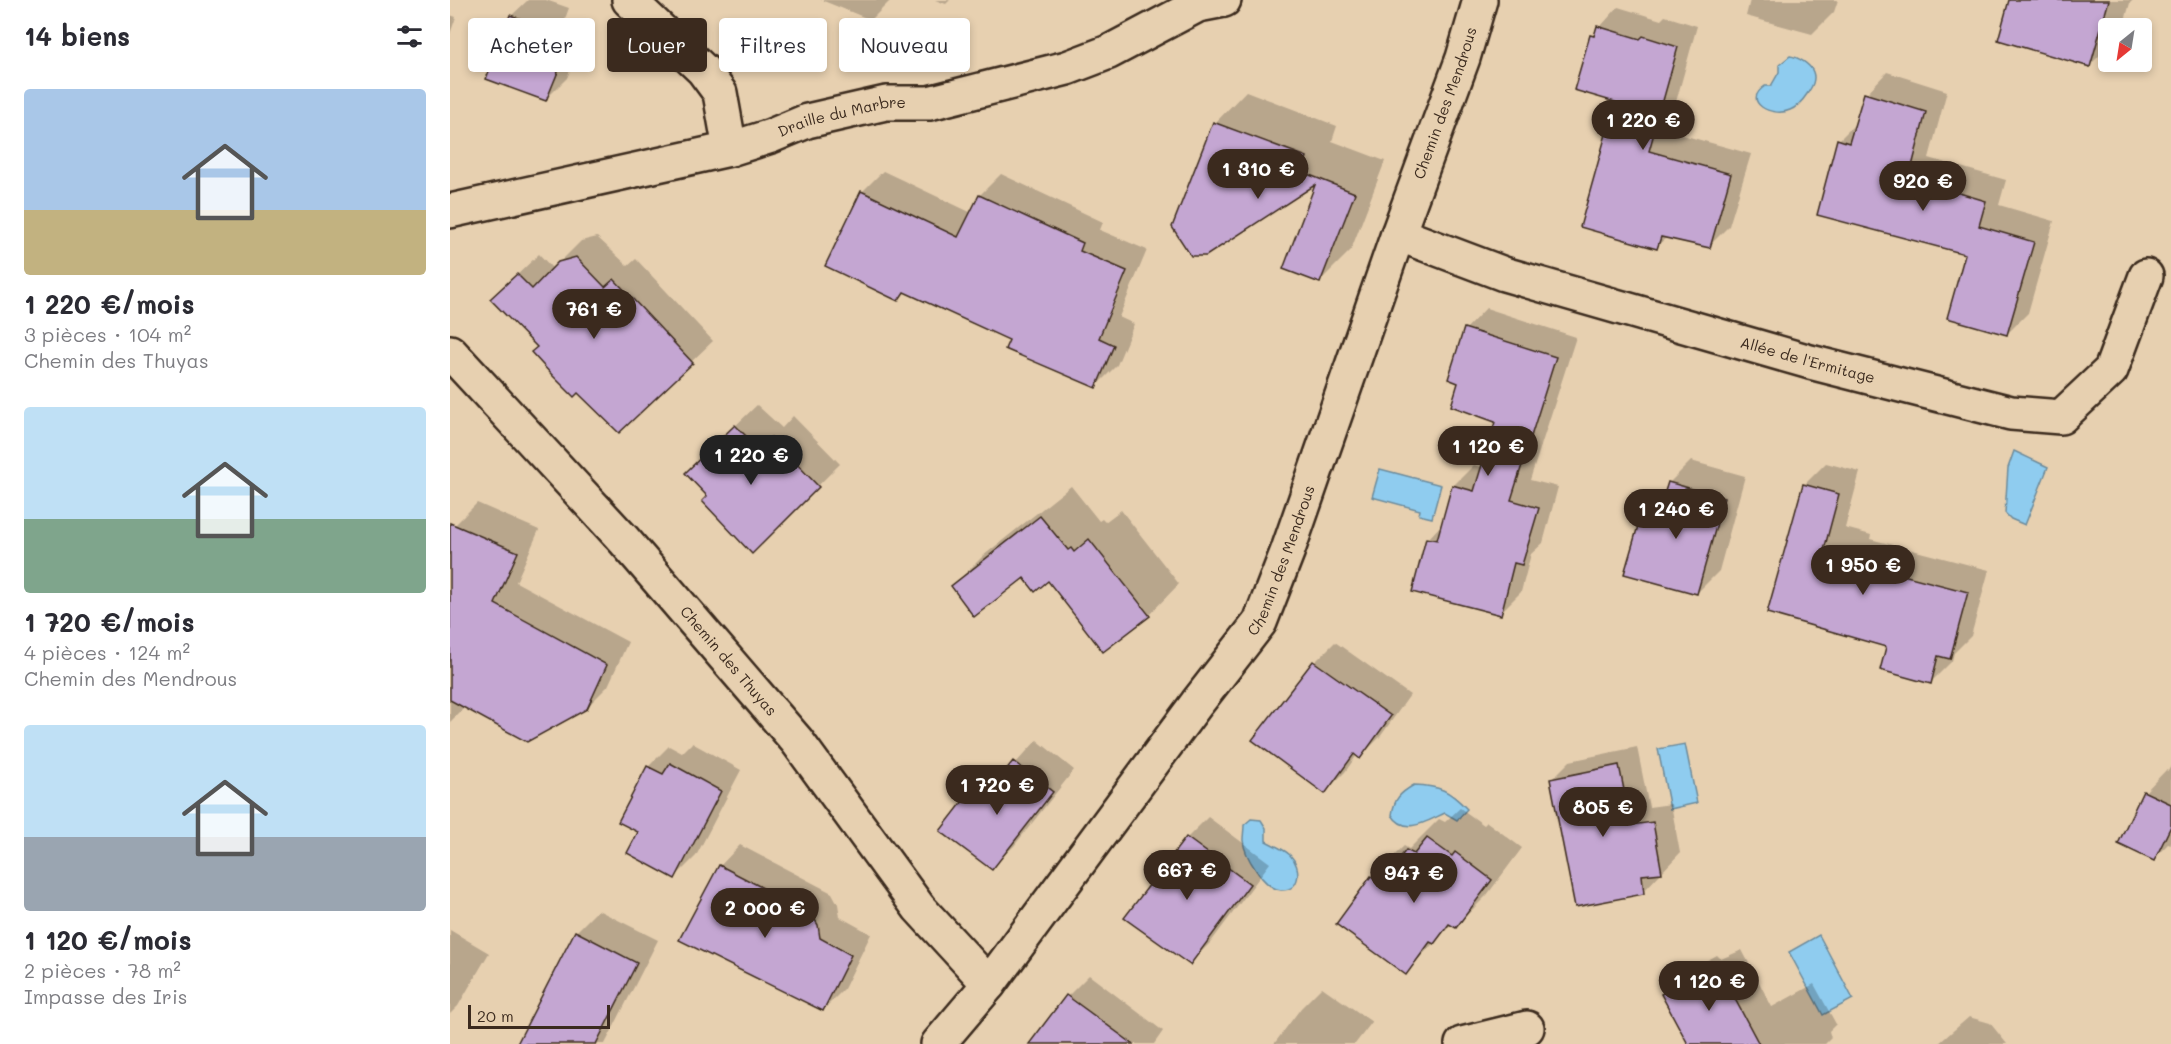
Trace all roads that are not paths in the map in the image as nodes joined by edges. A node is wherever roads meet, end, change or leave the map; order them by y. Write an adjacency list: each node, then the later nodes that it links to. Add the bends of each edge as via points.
1 (629, 0): 4 (street, via 703,70 720,93)
2 (1224, 0): 4 (street, Draille du Marbre, via 1197,5 1109,52 1067,68 929,102 886,103 807,121)
3 (1480, 0): 6 (street, Chemin des Mendrous, via 1463,58)
4 (730, 148): 5 (street, Draille du Marbre)
5 (450, 211)
6 (1398, 234): 7 (street, Allée de l'Ermitage, via 1504,274 1810,362 2011,413 2061,417 2111,370); 9 (street, Chemin des Mendrous, via 1260,622)
7 (2146, 276)
8 (450, 352): 9 (street, Chemin des Thuyas, via 624,540 797,741 920,908)
9 (989, 984): 11 (street, Chemin des Mendrous)
10 (1527, 1028): 12 (street)
11 (938, 1044)
12 (1462, 1044)

